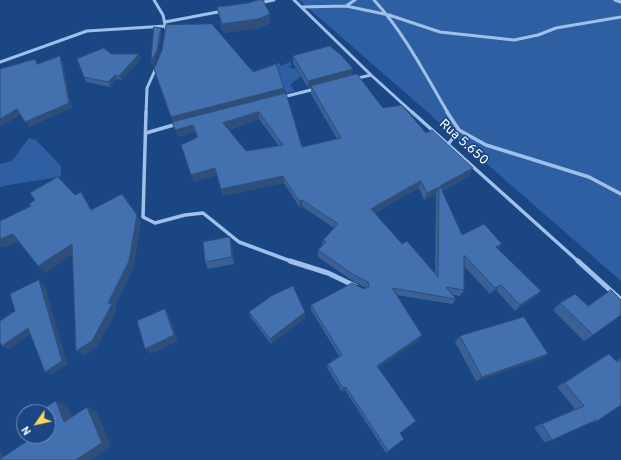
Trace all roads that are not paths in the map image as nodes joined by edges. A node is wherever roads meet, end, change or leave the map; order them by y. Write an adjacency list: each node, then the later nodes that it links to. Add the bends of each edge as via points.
1 (154, 0): 14 (street)
2 (274, 0): 8 (street)
3 (294, 0): 10 (street, Rua 5.650)
4 (355, 0): 9 (street)
5 (374, 0): 12 (street)
6 (615, 0): 7 (street)
7 (621, 2)
8 (251, 5)
9 (346, 6): 10 (street); 12 (street)
10 (301, 7): 18 (street, Rua 5.650)
11 (228, 10): 14 (street)
12 (389, 15): 13 (street, via 440,32 514,40 556,28); 23 (street)
13 (621, 18)
14 (166, 24): 15 (street); 16 (street, via 87,31)
15 (166, 32)
16 (0, 62)
17 (158, 62): 24 (street, via 147,88)
18 (371, 75): 19 (street); 25 (street, Rua 5.650)
19 (349, 80)
20 (319, 88): 21 (street)
21 (275, 99)
22 (180, 124): 24 (street)
23 (458, 130): 25 (street); 26 (street, via 486,145 589,177)
24 (146, 133): 27 (street, via 143,217 148,221 203,213 239,242 328,273)
25 (449, 143): 28 (street, Rua 5.650)
26 (621, 194)
27 (357, 287)
28 (621, 300)

